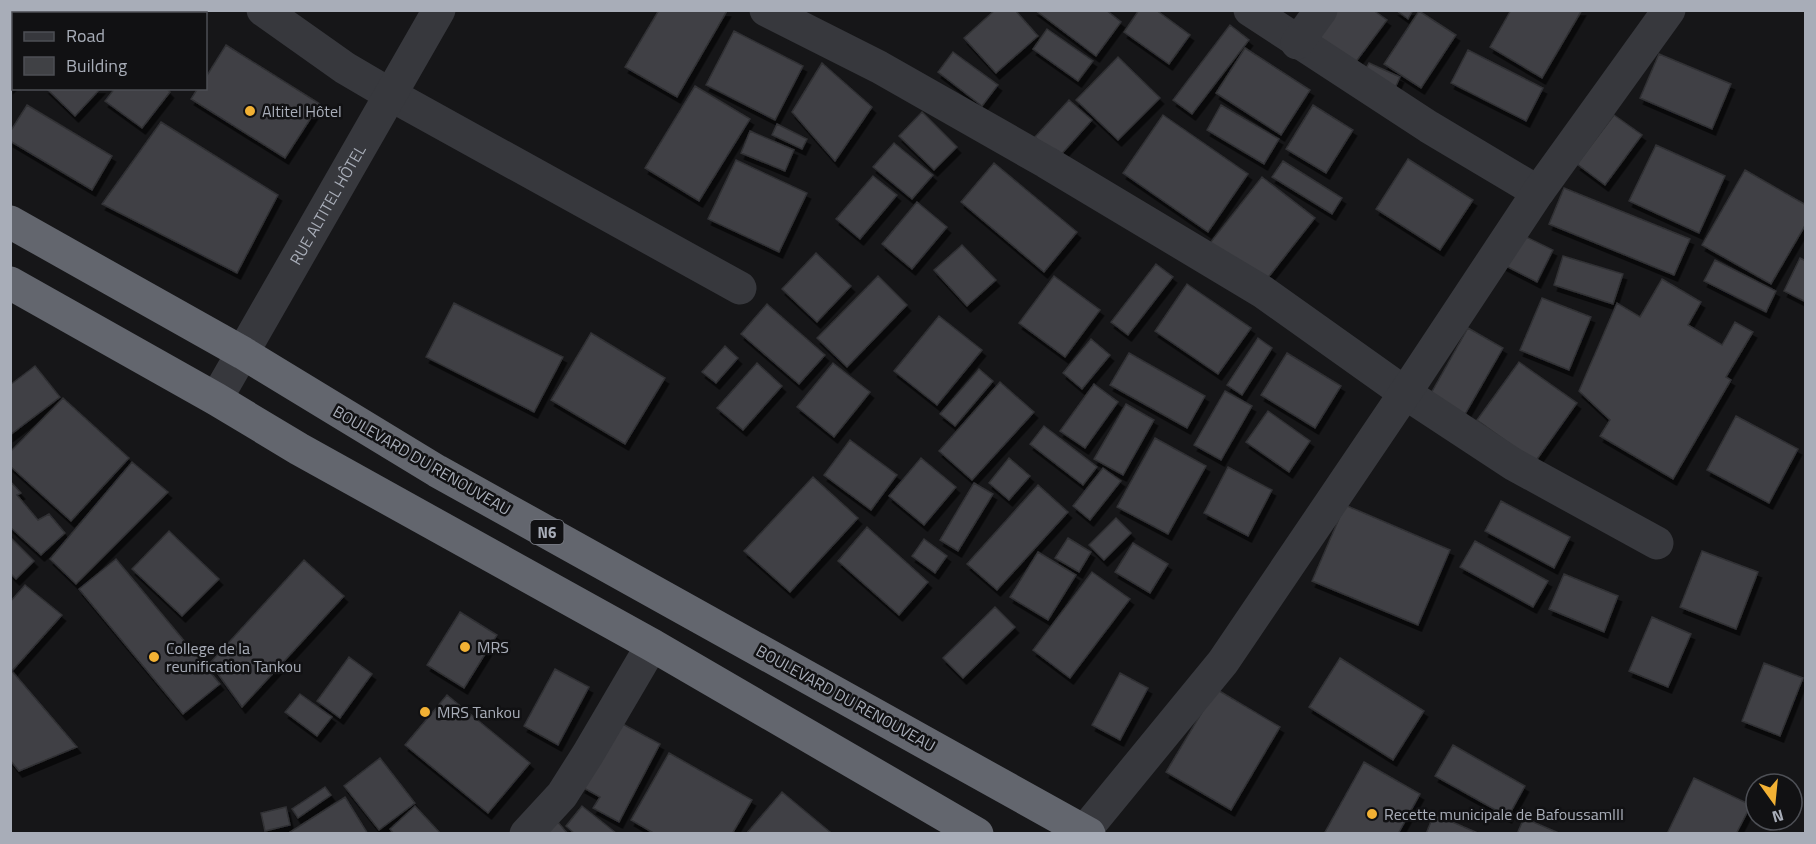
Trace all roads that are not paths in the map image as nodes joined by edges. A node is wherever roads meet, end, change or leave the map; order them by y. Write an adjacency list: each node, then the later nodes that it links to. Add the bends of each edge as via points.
1 (262, 10): 8 (street)
2 (439, 10): 8 (street, RUE ALTITEL HÔTEL)
3 (766, 10): 14 (street, via 888,72 1233,274)
4 (1250, 10): 7 (street)
5 (1321, 10): 7 (street)
6 (1669, 10): 9 (street)
7 (1297, 43): 9 (street)
8 (391, 95): 12 (street); 13 (street, RUE ALTITEL HÔTEL)
9 (1538, 192): 14 (street)
10 (10, 222): 13 (highway, BOULEVARD DU RENOUVEAU / N6)
11 (10, 283): 15 (highway)
12 (740, 288)
13 (243, 353): 15 (street, RUE ALTITEL HÔTEL); 18 (highway, BOULEVARD DU RENOUVEAU / N6, via 437,471)
14 (1405, 393): 16 (street, via 1514,464); 18 (street, via 1223,662)
15 (216, 399): 17 (highway)
16 (1657, 543)
17 (652, 645): 19 (street, via 562,795); 20 (highway)
18 (1085, 833)
19 (526, 834)
20 (977, 834)

